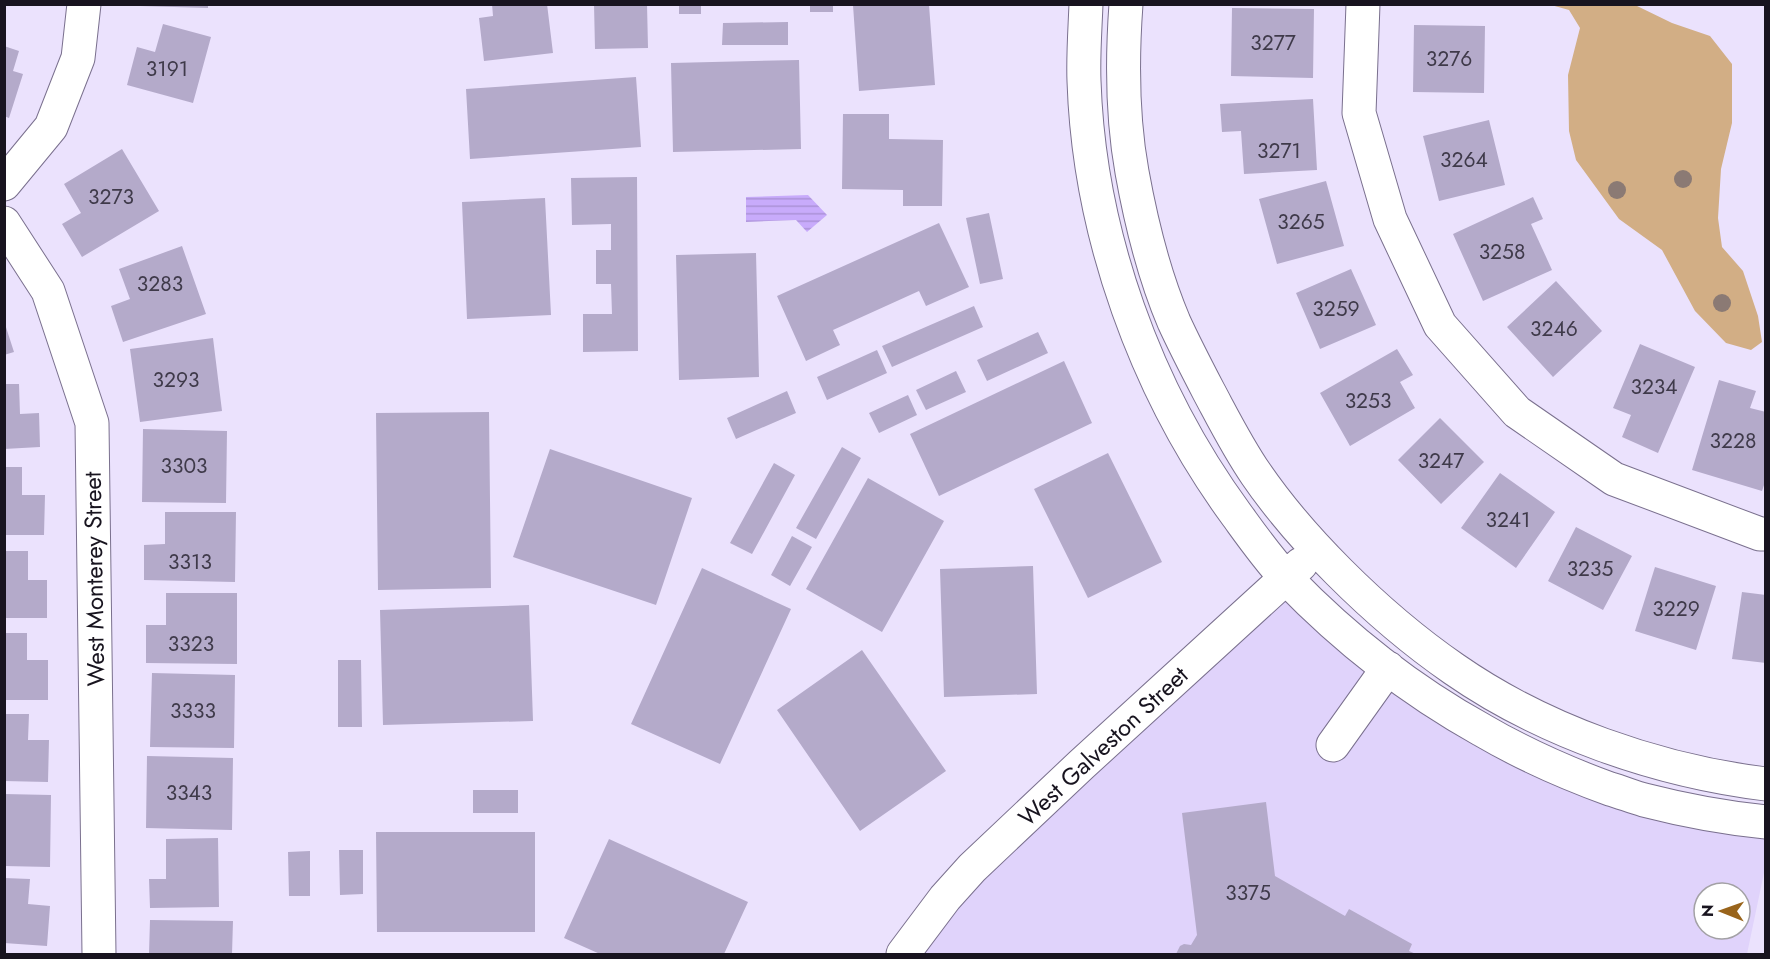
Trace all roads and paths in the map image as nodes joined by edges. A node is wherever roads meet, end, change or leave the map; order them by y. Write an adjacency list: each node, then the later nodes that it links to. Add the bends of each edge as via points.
1 (84, 4): 5 (street, via 78,58 51,127)
2 (1086, 4): 9 (street, via 1084,81 1094,172 1104,230 1130,311 1165,398 1199,459)
3 (1126, 4): 8 (street, via 1125,90 1131,168 1162,290 1233,437 1256,474)
4 (1363, 4): 7 (street, via 1359,113 1390,219 1440,325 1517,412 1614,479)
5 (4, 184)
6 (4, 223): 14 (street, West Monterey Street, via 48,291 92,423)
7 (1766, 534)
8 (1317, 550): 9 (street, West Galveston Street); 12 (street, via 1399,628 1455,670 1511,703 1559,727 1646,759)
9 (1286, 578): 10 (street, via 1348,637); 15 (street, West Galveston Street, via 987,854 945,898)
10 (1388, 668): 11 (street); 13 (street, via 1456,716 1549,765 1641,800)
11 (1332, 745)
12 (1766, 784)
13 (1766, 822)
14 (99, 954)
15 (903, 954)

